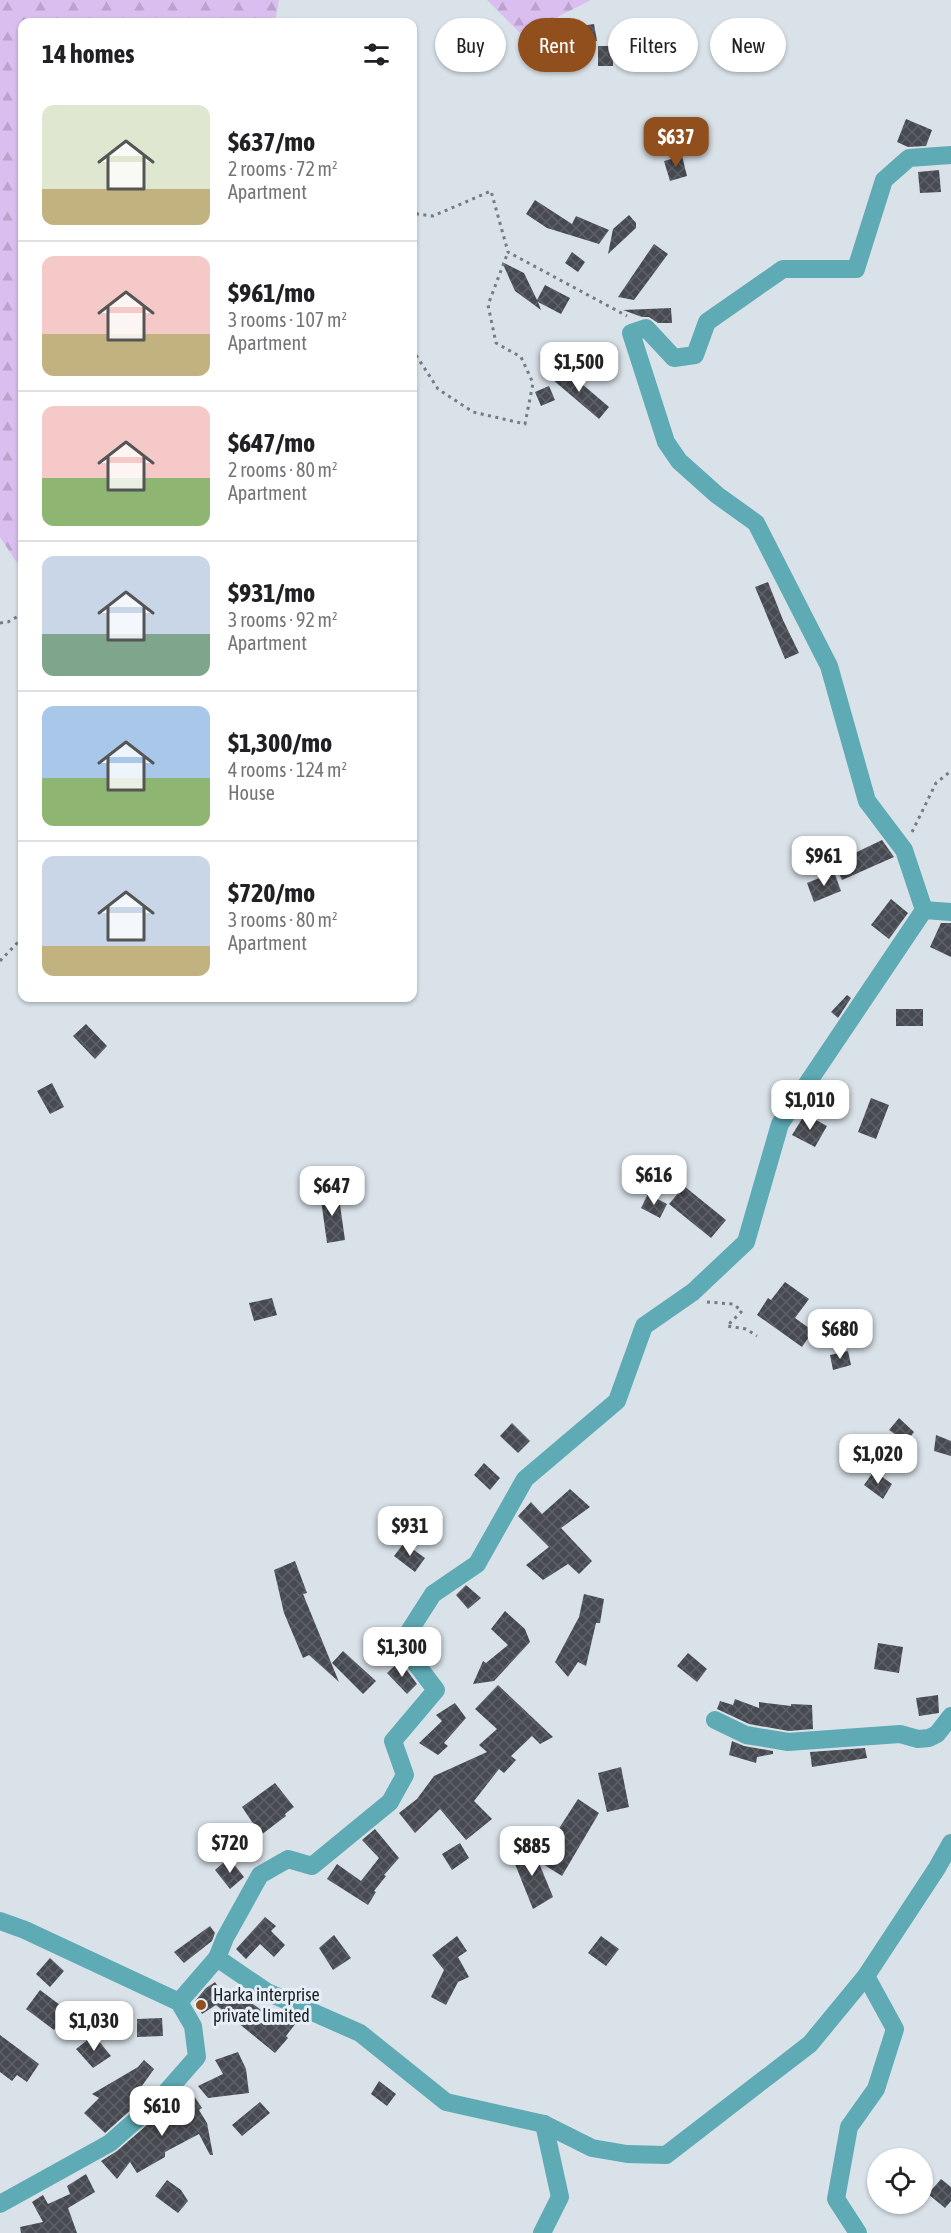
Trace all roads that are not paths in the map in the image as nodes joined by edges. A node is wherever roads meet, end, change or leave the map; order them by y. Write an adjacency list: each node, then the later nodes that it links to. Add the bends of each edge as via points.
1 (951, 155): 2 (street, via 909,158 884,180 856,269 783,269 707,322 695,355 674,358 646,328 631,333 666,442 679,461 756,524 829,666 867,801 904,850)
2 (924, 910): 3 (street); 8 (street, via 780,1124 746,1242 693,1292 644,1326 617,1401 525,1479 477,1564 433,1594 401,1644 436,1690 393,1741 405,1776 390,1802 312,1866 288,1859 260,1875)
3 (951, 912)
4 (951, 1716): 5 (street, via 937,1734 928,1738 900,1734 788,1742 746,1734)
5 (716, 1720)
6 (951, 1843): 9 (street)
7 (0, 1921): 10 (street)
8 (217, 1958): 10 (street); 11 (street, via 267,1992 360,2033 446,2102)
9 (866, 1976): 11 (street, via 810,2044 666,2155 592,2148); 14 (street, via 895,2030 876,2089 849,2127 836,2199)
10 (179, 2002): 12 (street, via 193,2026 197,2057 161,2098 110,2143)
11 (543, 2124): 13 (street, via 560,2197)
12 (0, 2204)
13 (542, 2233)
14 (858, 2233)

